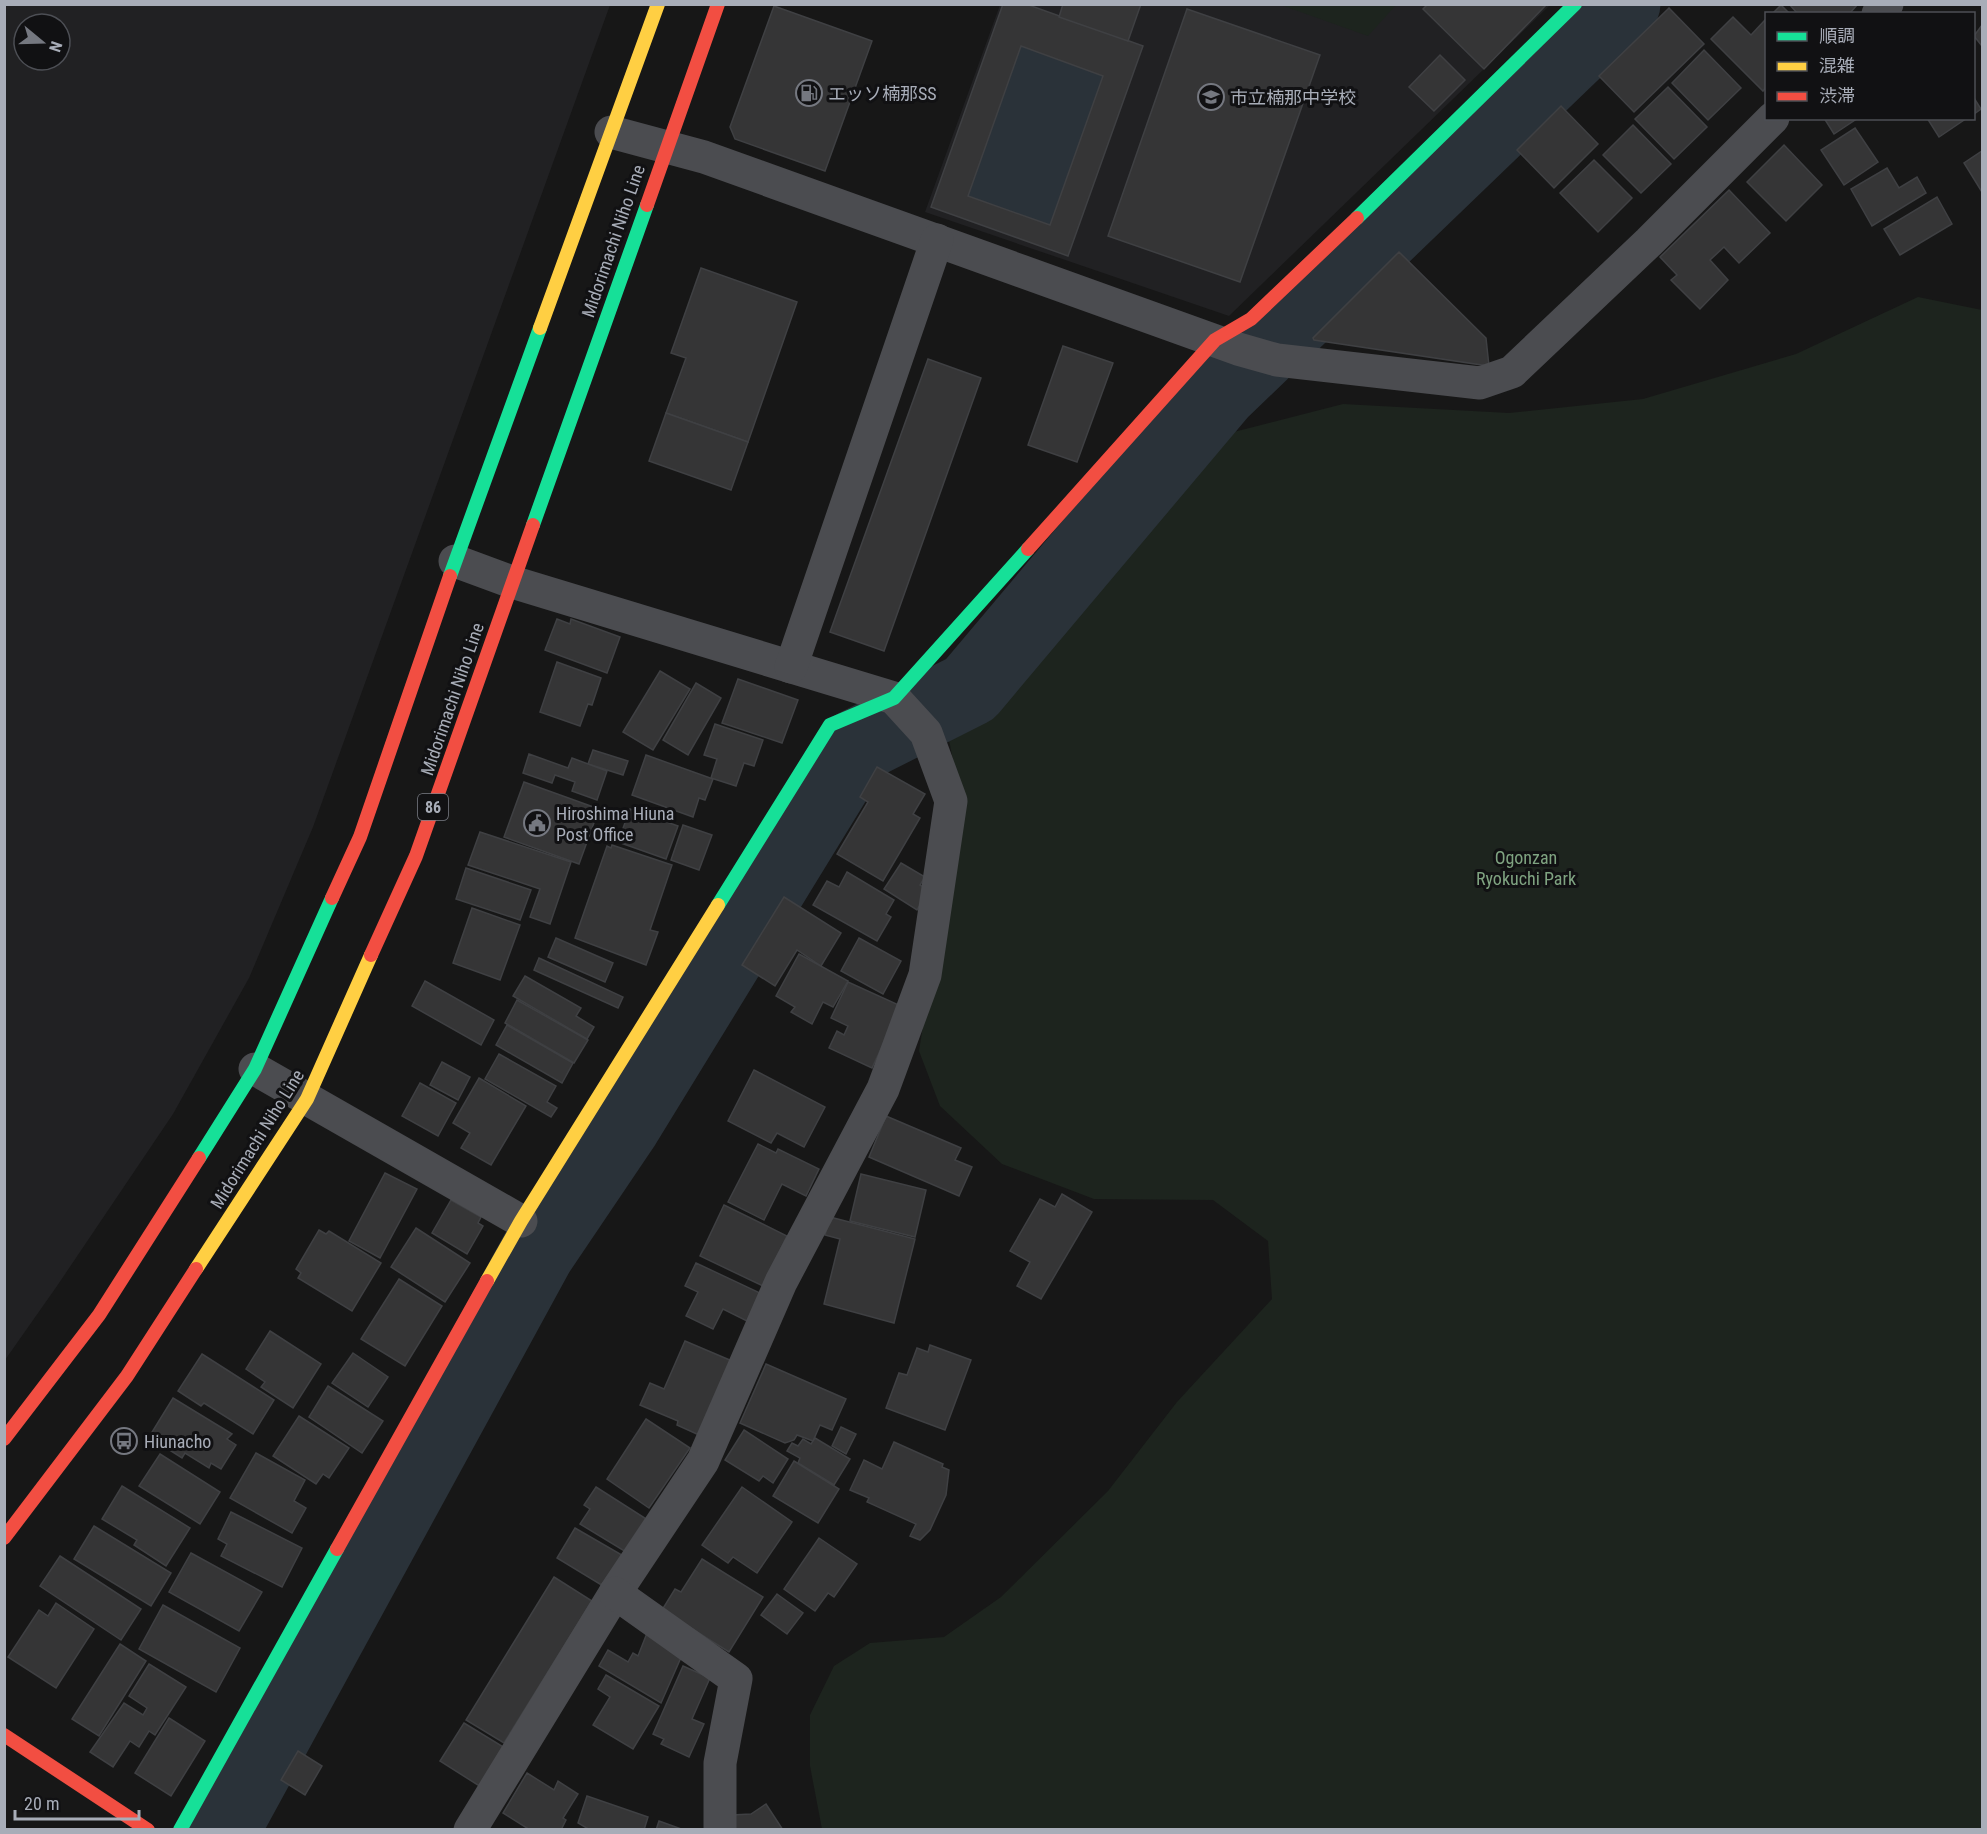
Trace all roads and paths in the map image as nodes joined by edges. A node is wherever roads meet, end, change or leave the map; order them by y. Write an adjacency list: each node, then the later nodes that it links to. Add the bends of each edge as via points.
1 (658, 4): 5 (main road, Midorimachi Niho Line)
2 (718, 4): 6 (main road, Midorimachi Niho Line / 86)
3 (1575, 4): 8 (main road)
4 (1771, 120): 8 (street, via 1512,372 1480,383 1277,360)
5 (611, 132): 6 (street); 9 (main road, Midorimachi Niho Line)
6 (666, 146): 7 (street); 10 (main road, Midorimachi Niho Line / 86)
7 (937, 240): 8 (street); 11 (street)
8 (1227, 345): 12 (main road)
9 (455, 561): 10 (street); 13 (main road, Midorimachi Niho Line, via 360,837)
10 (512, 582): 11 (street); 14 (main road, Midorimachi Niho Line / 86, via 416,856)
11 (791, 667): 12 (street)
12 (895, 699): 15 (main road, via 830,725); 18 (street, via 926,732 951,801 925,975 883,1089 781,1282 703,1461)
13 (255, 1070): 14 (street); 16 (main road, Midorimachi Niho Line, via 99,1315)
14 (307, 1099): 15 (street); 17 (main road, Midorimachi Niho Line / 86, via 127,1376)
15 (521, 1221): 21 (main road)
16 (4, 1439)
17 (4, 1538)
18 (615, 1593): 22 (street); 23 (street, via 736,1679 720,1763)
19 (4, 1735): 20 (main road)
20 (148, 1830)
21 (180, 1830)
22 (470, 1830)
23 (720, 1830)

